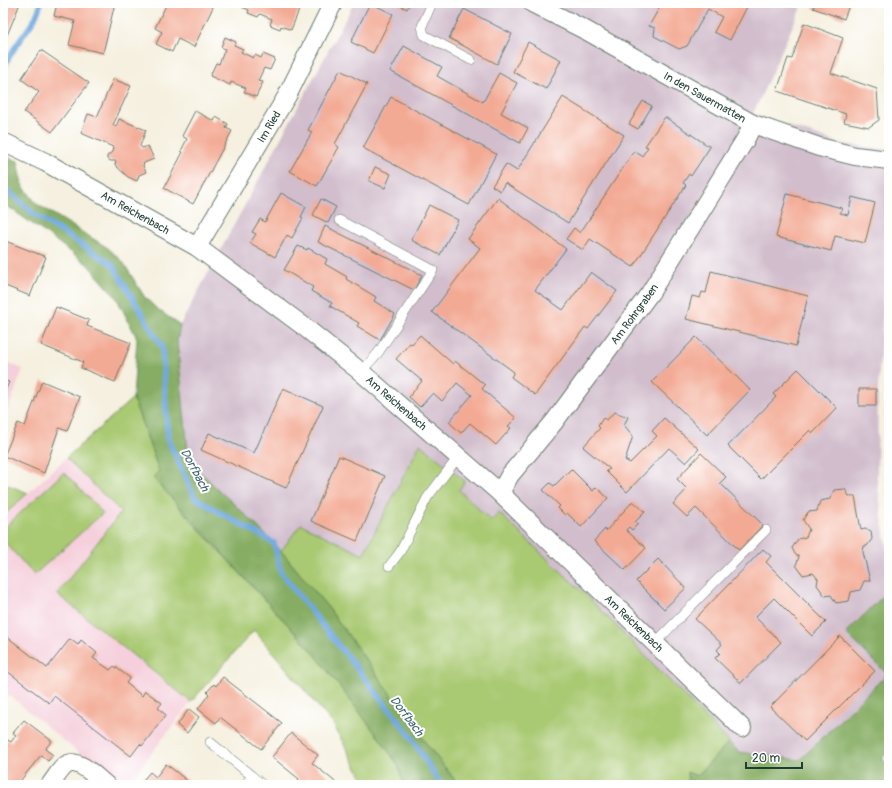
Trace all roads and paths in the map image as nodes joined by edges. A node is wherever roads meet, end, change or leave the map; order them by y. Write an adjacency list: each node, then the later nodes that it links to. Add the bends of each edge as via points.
1 (333, 3): 9 (street, Im Ried, via 287,96)
2 (432, 3): 4 (lane, via 422,26 424,35)
3 (532, 3): 5 (street, In den Sauermatten)
4 (471, 60)
5 (753, 124): 7 (street, In den Sauermatten, via 855,156); 12 (street, Am Rohrgraben, via 650,293 554,422 510,475)
6 (3, 142): 9 (street, Am Reichenbach, via 45,162)
7 (889, 160)
8 (339, 220): 10 (lane, via 433,270 378,353)
9 (197, 247): 10 (street, Am Reichenbach)
10 (361, 372): 11 (street, Am Reichenbach)
11 (459, 456): 12 (street, Am Reichenbach); 14 (lane, via 426,498 400,552)
12 (500, 493): 15 (street, Am Reichenbach)
13 (766, 530): 15 (lane)
14 (389, 566)
15 (656, 643): 16 (street, Am Reichenbach)
16 (742, 728)
17 (210, 742): 18 (lane)
18 (252, 776): 21 (lane); 22 (lane)
19 (50, 785): 20 (street, via 66,765 72,763 80,765)
20 (106, 785)
21 (244, 785)
22 (263, 785)

